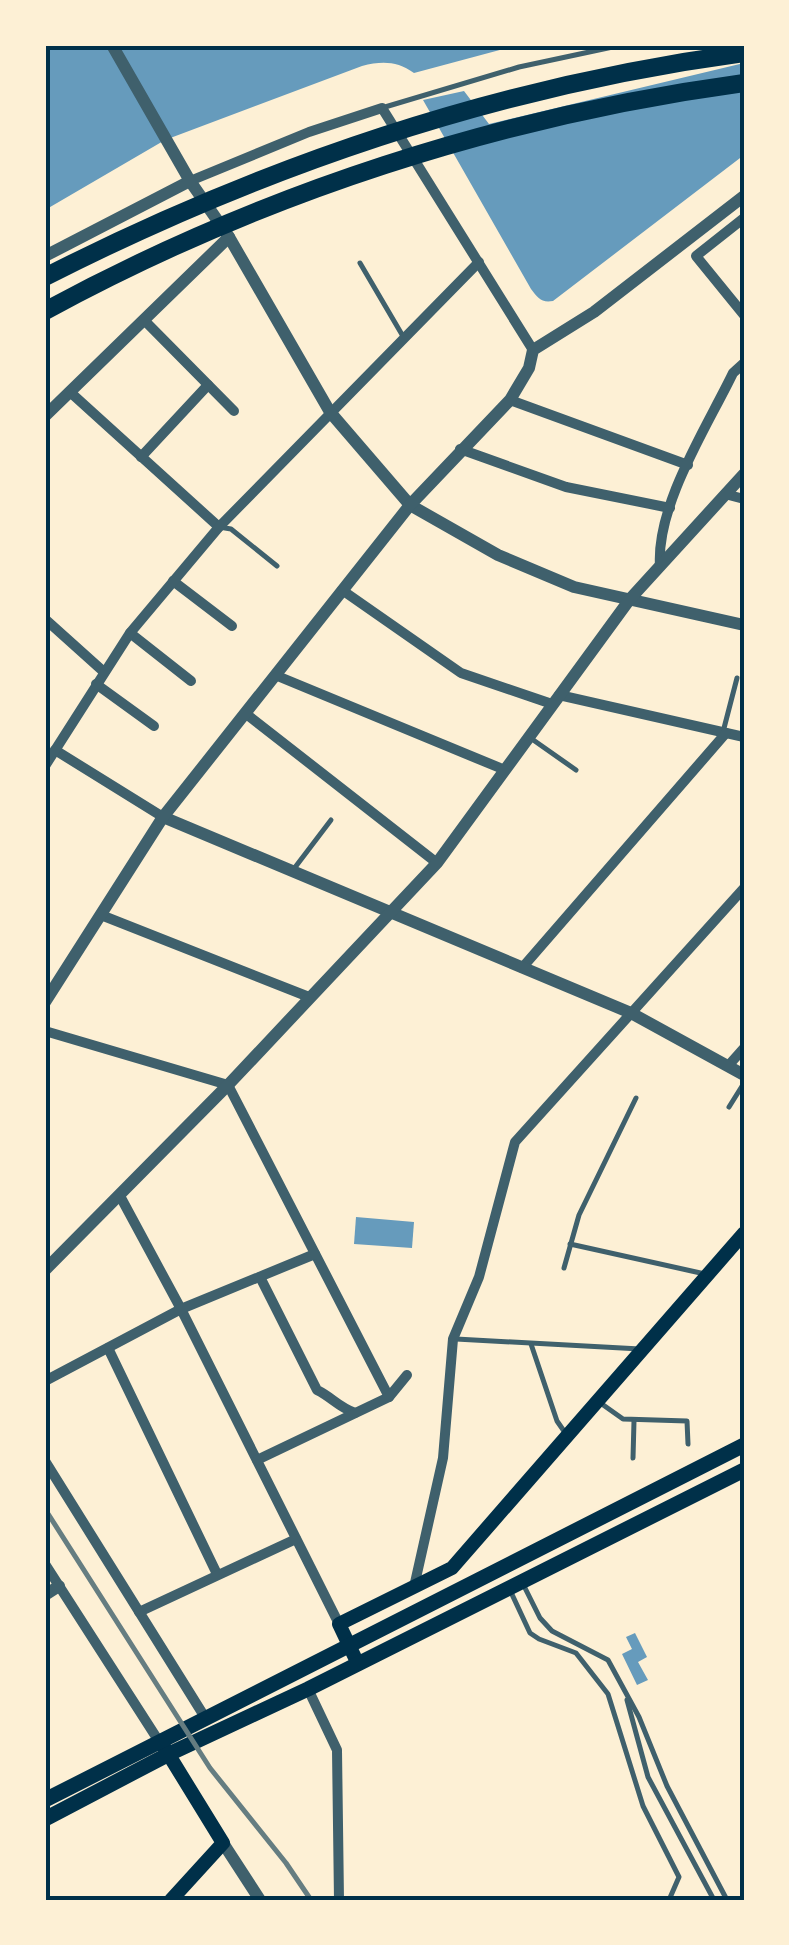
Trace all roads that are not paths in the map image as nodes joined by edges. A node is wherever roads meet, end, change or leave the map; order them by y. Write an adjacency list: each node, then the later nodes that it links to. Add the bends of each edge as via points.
1 (112, 45): 6 (street)
2 (622, 45): 5 (lane)
3 (744, 53): 13 (highway, via 602,77 404,128 217,195)
4 (744, 83): 14 (highway, via 605,106 417,154 226,222)
5 (382, 108): 6 (street); 11 (street)
6 (190, 182): 9 (street); 10 (street)
7 (744, 196): 18 (street, via 594,312)
8 (744, 218): 15 (street, via 696,256)
9 (229, 237): 16 (street); 24 (street)
10 (45, 256)
11 (479, 262): 17 (street); 18 (street)
12 (360, 264): 17 (lane)
13 (45, 277)
14 (45, 310)
15 (744, 316)
16 (144, 320): 20 (street); 21 (street)
17 (404, 338): 24 (street)
18 (533, 350): 22 (street)
19 (744, 363): 28 (street)
20 (208, 385): 23 (street); 27 (street)
21 (70, 392): 25 (street); 27 (street)
22 (510, 400): 26 (street); 28 (street)
23 (234, 411)
24 (330, 412): 32 (street); 34 (street)
25 (45, 416)
26 (460, 449): 32 (street); 33 (street, via 566,487)
27 (142, 457): 34 (street)
28 (688, 465): 33 (street)
29 (744, 474): 30 (street)
30 (725, 494): 31 (street); 36 (street)
31 (744, 499)
32 (410, 504): 38 (street); 39 (street, via 537,572)
33 (670, 508): 36 (street)
34 (218, 527): 35 (lane, via 231,528); 37 (street)
35 (277, 566)
36 (660, 566): 39 (street)
37 (173, 580): 42 (street); 43 (street)
38 (342, 590): 45 (street); 49 (street, via 461,673)
39 (630, 599): 41 (street); 49 (street)
40 (45, 619): 44 (street)
41 (744, 625)
42 (232, 626)
43 (130, 633): 44 (street); 47 (street)
44 (104, 672): 48 (street)
45 (275, 675): 50 (street); 57 (street)
46 (737, 678): 52 (lane)
47 (191, 682)
48 (96, 684): 51 (street); 55 (street)
49 (556, 700): 52 (street); 53 (street)
50 (245, 713): 59 (street); 61 (street)
51 (154, 726)
52 (724, 732): 54 (street); 66 (street)
53 (529, 737): 57 (street); 58 (lane)
54 (744, 737)
55 (55, 750): 56 (street); 59 (street)
56 (45, 765)
57 (506, 770): 61 (street)
58 (576, 770)
59 (163, 817): 62 (street); 65 (street)
60 (331, 820): 62 (lane)
61 (437, 863): 64 (street)
62 (292, 872): 64 (street)
63 (744, 888): 69 (street)
64 (388, 913): 66 (street); 67 (street)
65 (101, 915): 67 (street); 68 (street)
66 (522, 968): 69 (street)
67 (308, 998): 75 (street)
68 (45, 1002)
69 (631, 1013): 72 (street); 87 (street, via 515,1142 479,1277)
70 (45, 1031): 75 (street)
71 (744, 1048): 72 (street)
72 (728, 1066): 73 (street)
73 (744, 1075)
74 (744, 1083): 77 (lane)
75 (228, 1084): 78 (street); 81 (street)
76 (636, 1098): 80 (lane)
77 (730, 1107)
78 (120, 1196): 83 (street); 86 (street)
79 (742, 1239): 84 (main road)
80 (570, 1244): 82 (lane); 84 (lane)
81 (315, 1254): 85 (street); 93 (street)
82 (564, 1268)
83 (45, 1270)
84 (708, 1275): 90 (main road)
85 (260, 1276): 86 (street); 95 (street, via 317,1390)
86 (182, 1309): 89 (street); 101 (street)
87 (453, 1339): 88 (lane); 109 (street, via 442,1458)
88 (532, 1344): 90 (lane); 97 (lane)
89 (108, 1348): 92 (street); 106 (street)
90 (643, 1349): 94 (main road)
91 (407, 1375): 93 (street)
92 (45, 1381)
93 (389, 1397): 95 (street)
94 (598, 1401): 96 (lane); 97 (main road)
95 (355, 1413): 101 (street)
96 (634, 1421): 98 (lane, via 688,1421); 100 (lane)
97 (568, 1436): 109 (main road, via 452,1568)
98 (688, 1444)
99 (744, 1445): 113 (main road)
100 (633, 1458)
101 (257, 1460): 104 (street)
102 (45, 1462): 111 (street)
103 (744, 1470): 107 (main road)
104 (296, 1539): 106 (street); 112 (street)
105 (45, 1564): 108 (street)
106 (217, 1574): 111 (street)
107 (515, 1585): 114 (main road); 115 (lane, via 552,1631 608,1660); 125 (lane, via 530,1633 576,1652 608,1694 643,1806 679,1877)
108 (59, 1586): 110 (street); 118 (street)
109 (414, 1587): 112 (main road)
110 (45, 1595)
111 (139, 1612): 117 (street)
112 (339, 1624): 113 (main road)
113 (349, 1644): 114 (main road); 117 (main road)
114 (358, 1664): 116 (main road)
115 (624, 1688): 126 (lane, via 648,1777); 127 (lane)
116 (308, 1689): 118 (main road); 124 (street, via 337,1750)
117 (206, 1719): 118 (main road)
118 (164, 1748): 119 (main road); 120 (main road); 121 (main road)
119 (45, 1800)
120 (45, 1819)
121 (222, 1843): 122 (main road); 123 (street)
122 (171, 1900)
123 (260, 1900)
124 (338, 1900)
125 (669, 1900)
126 (714, 1900)
127 (727, 1900)

